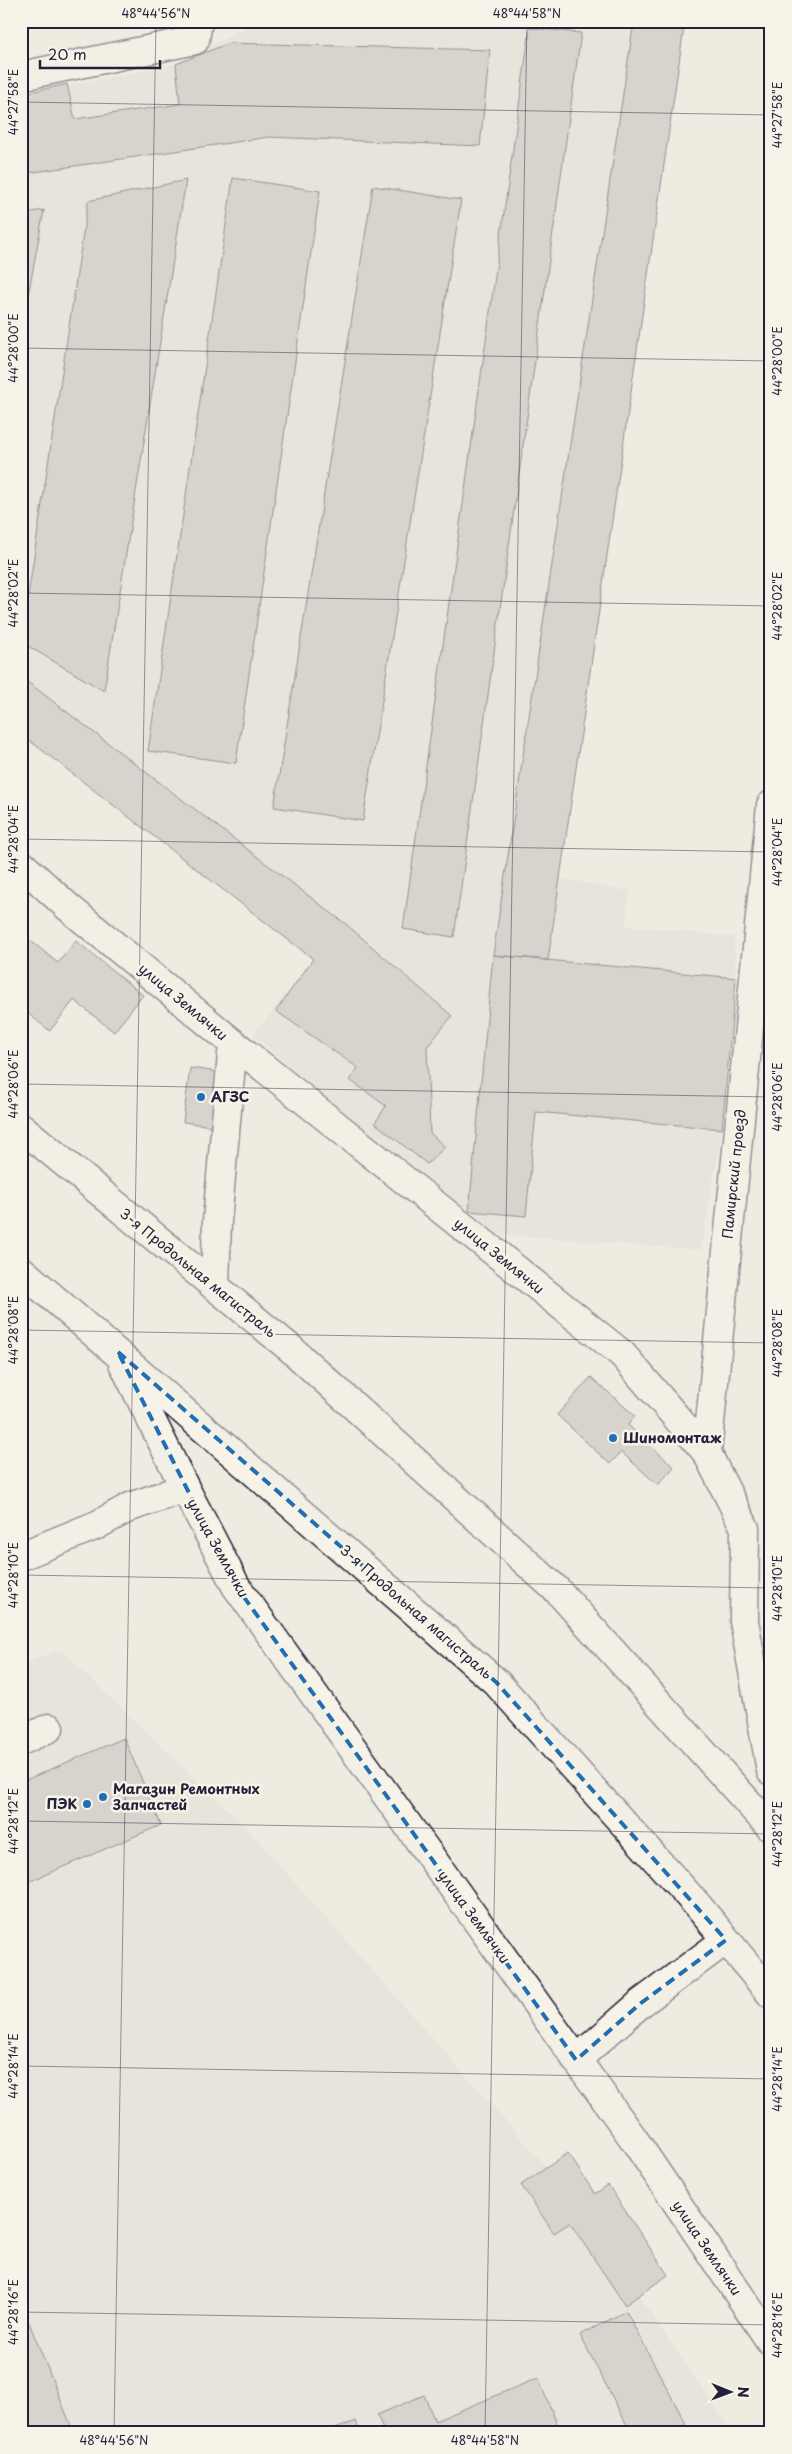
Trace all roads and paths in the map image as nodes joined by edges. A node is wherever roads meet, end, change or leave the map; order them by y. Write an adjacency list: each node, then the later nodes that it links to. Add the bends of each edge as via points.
1 (198, 21): 2 (main road, via 195,40)
2 (21, 76)
3 (771, 805): 10 (main road, Памирский проезд)
4 (21, 864): 5 (main road, улица Землячки, via 68,907)
5 (233, 1043): 8 (main road, via 217,1221); 10 (main road, улица Землячки, via 622,1354)
6 (21, 1127): 8 (main road, 3-я Продольная магистраль)
7 (21, 1270): 9 (main road, 3-я Продольная магистраль)
8 (215, 1287): 16 (main road, 3-я Продольная магистраль, via 291,1349 558,1591)
9 (118, 1352): 11 (main road, улица Землячки); 17 (main road, 3-я Продольная магистраль, via 496,1682)
10 (707, 1453): 15 (main road, улица Землячки, via 745,1528 744,1621)
11 (185, 1488): 12 (main road, via 130,1507 97,1525); 19 (main road, улица Землячки, via 236,1586)
12 (21, 1556)
13 (49, 1728): 14 (main road)
14 (21, 1741)
15 (771, 1771)
16 (771, 1828)
17 (726, 1940): 18 (main road, 3-я Продольная магистраль); 19 (main road, via 641,2003)
18 (771, 1994)
19 (576, 2060): 20 (main road, улица Землячки)
20 (771, 2342)

